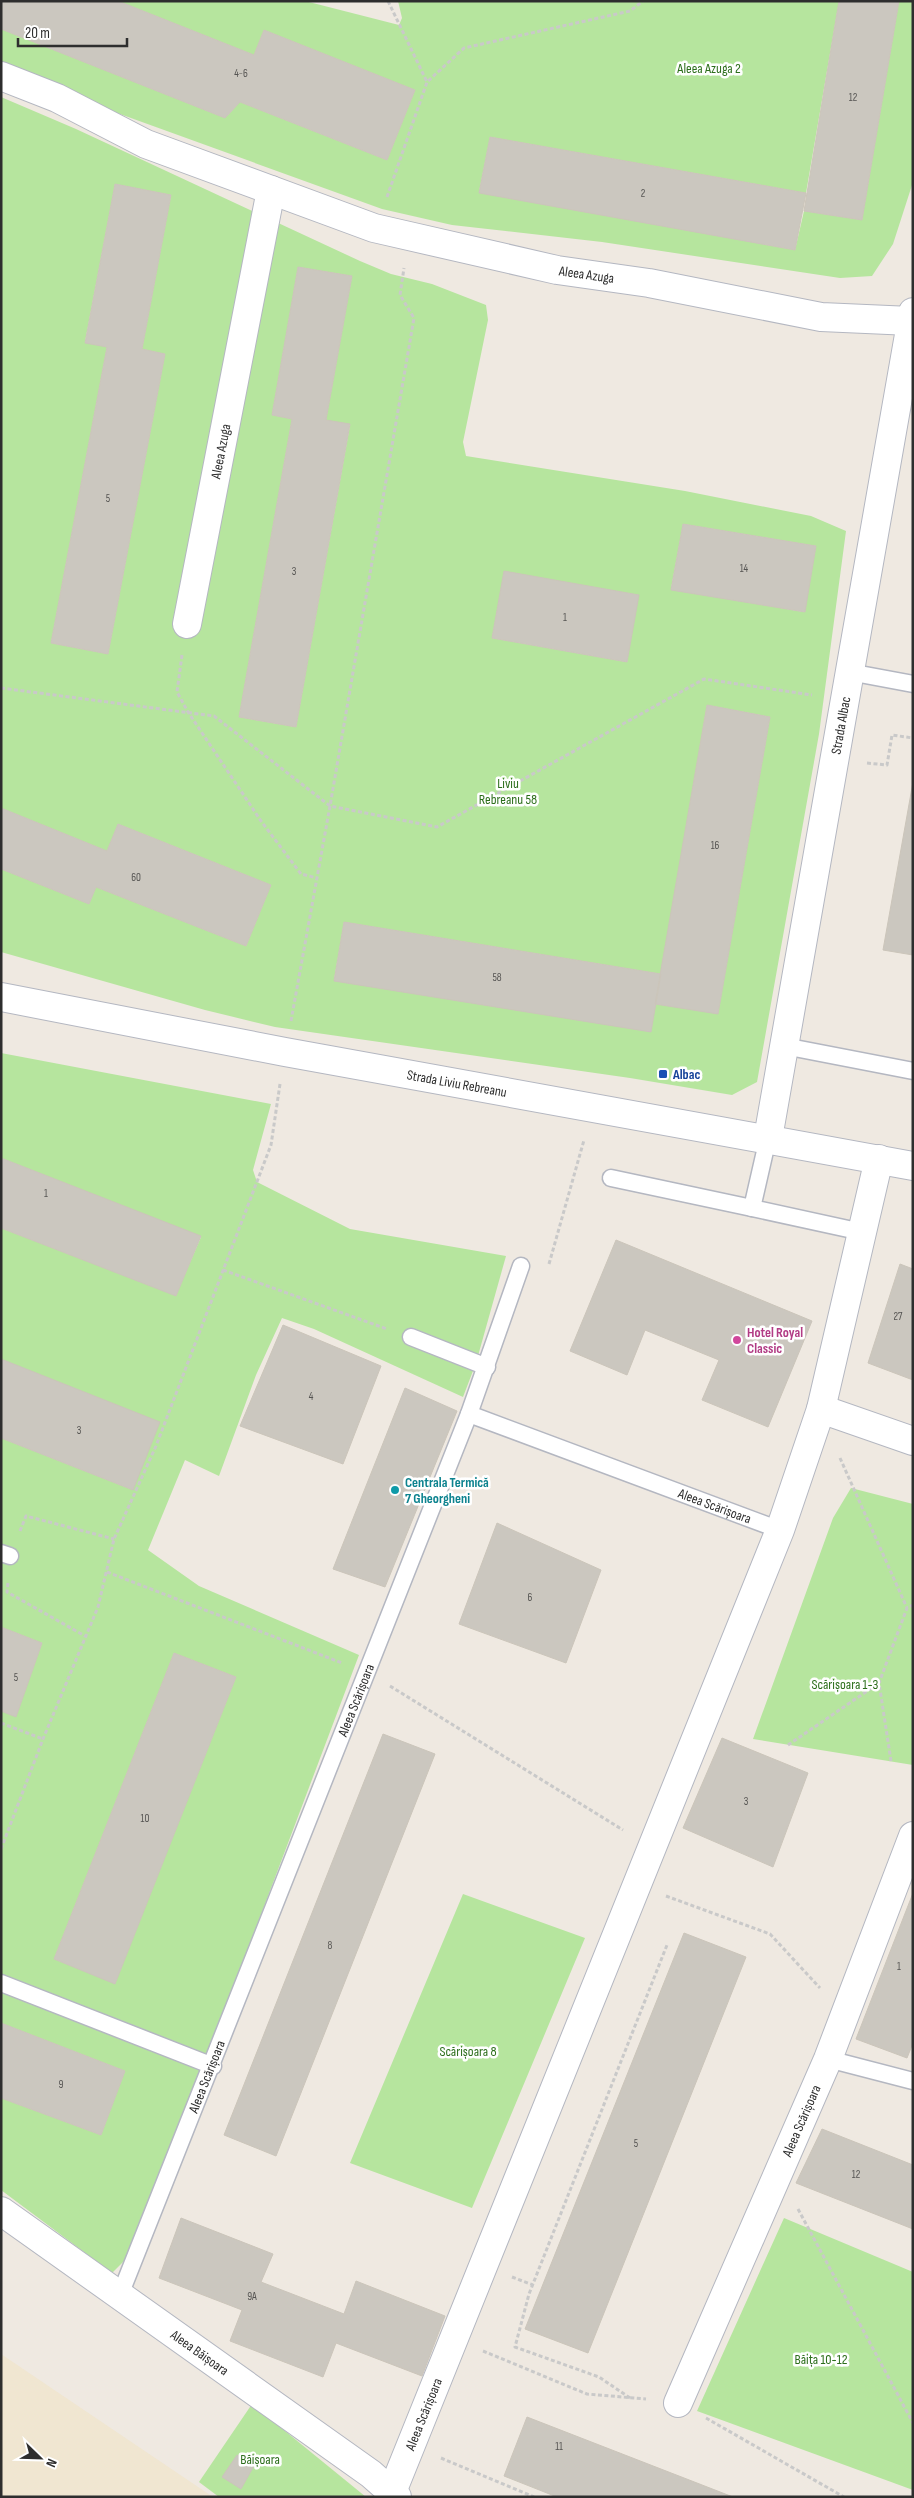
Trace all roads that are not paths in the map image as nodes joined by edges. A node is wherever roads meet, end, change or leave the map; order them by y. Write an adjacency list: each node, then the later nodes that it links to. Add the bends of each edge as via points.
1 (1, 76): 2 (street, Aleea Azuga, via 57,98 146,144)
2 (271, 190): 3 (street, Aleea Azuga, via 374,228 557,270 648,283 820,317); 4 (street, Aleea Azuga)
3 (912, 317): 5 (street, Strada Albac)
4 (187, 624)
5 (850, 672): 6 (lane); 8 (street, Strada Albac)
6 (913, 684)
7 (1, 997): 10 (street, Strada Liviu Rebreanu, via 285,1052)
8 (784, 1046): 9 (lane); 10 (street, Strada Albac)
9 (913, 1071)
10 (768, 1138): 11 (street, Strada Liviu Rebreanu); 14 (lane)
11 (879, 1160): 12 (street, Strada Liviu Rebreanu); 15 (street, Aleea Scărișoara)
12 (913, 1166)
13 (611, 1178): 14 (lane)
14 (752, 1208): 15 (lane)
15 (862, 1232): 19 (street, Aleea Scărișoara)
16 (521, 1266): 18 (lane)
17 (411, 1337): 18 (lane)
18 (487, 1367): 20 (lane)
19 (821, 1409): 21 (street); 22 (street, Aleea Scărișoara)
20 (469, 1414): 22 (lane, Aleea Scărișoara); 26 (lane, Aleea Scărișoara)
21 (913, 1441)
22 (780, 1530): 31 (street, Aleea Scărișoara, via 453,2339)
23 (913, 1836): 25 (street, Aleea Scărișoara)
24 (1, 1983): 26 (lane)
25 (828, 2059): 27 (lane); 30 (street, Aleea Scărișoara)
26 (212, 2066): 29 (lane, Aleea Scărișoara)
27 (913, 2081)
28 (1, 2210): 29 (street, Aleea Băișoara)
29 (120, 2295): 31 (street, Aleea Băișoara)
30 (678, 2403)
31 (395, 2495)

